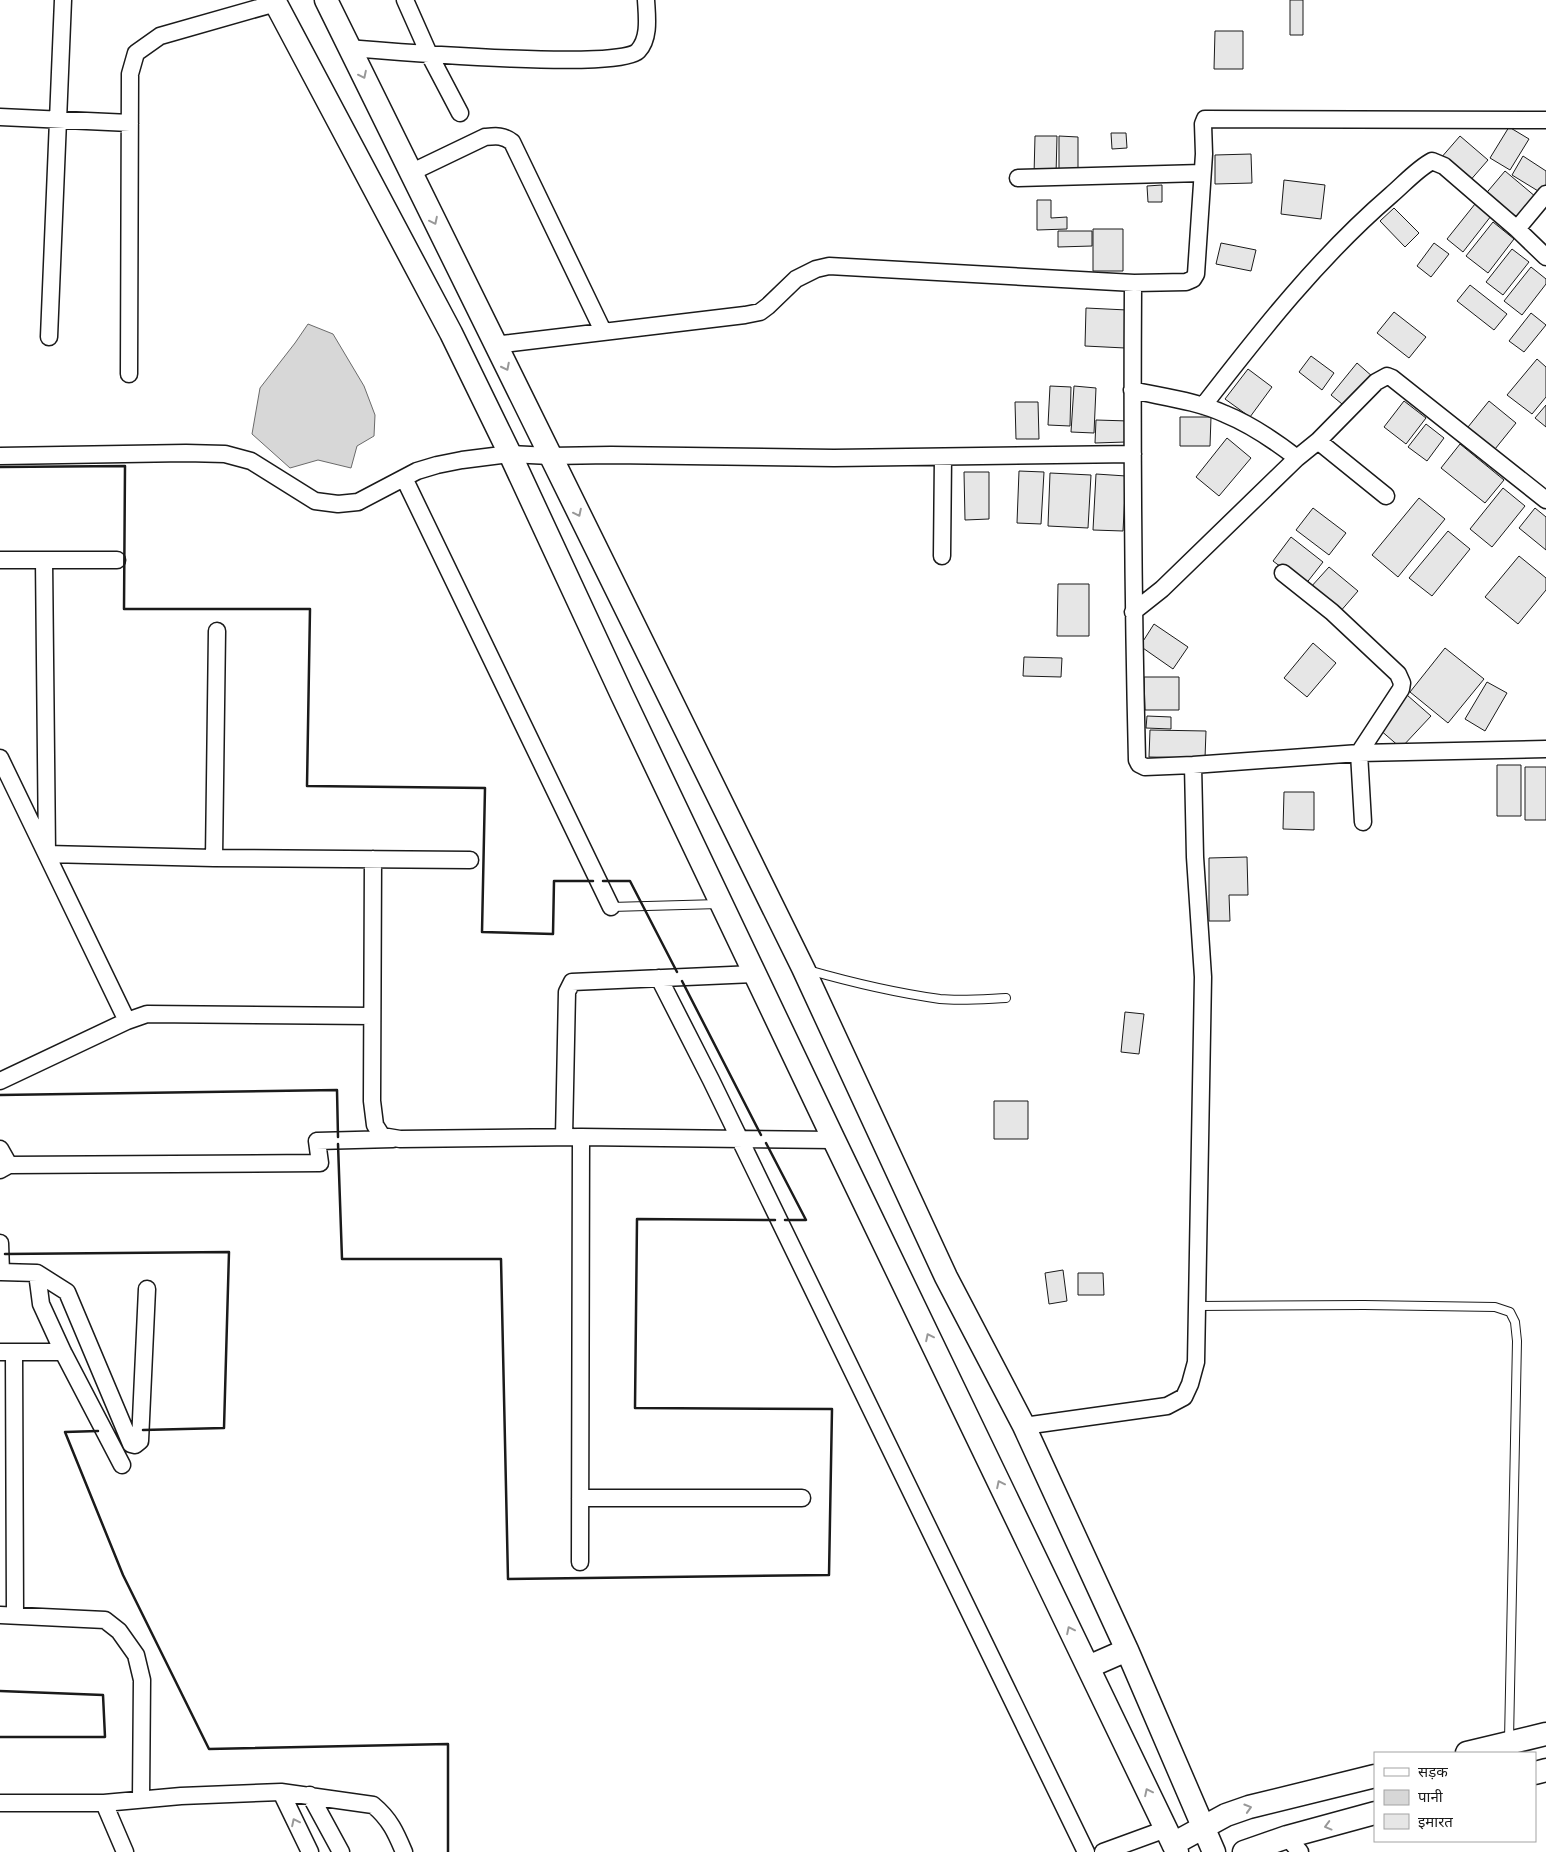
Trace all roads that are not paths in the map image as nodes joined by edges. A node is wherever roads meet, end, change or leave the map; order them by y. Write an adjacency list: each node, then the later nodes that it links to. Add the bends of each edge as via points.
1 (63, 0): 10 (street)
2 (326, 0): 6 (street)
3 (405, 0): 7 (street)
4 (646, 0): 7 (street, via 645,39 637,53 621,58 527,59)
5 (275, 2): 12 (street, via 160,36 136,53 130,74); 27 (street, via 451,334)
6 (349, 48): 7 (street); 13 (street, one-way to 13)
7 (429, 54): 8 (street)
8 (460, 113)
9 (0, 117): 10 (street)
10 (59, 119): 12 (street); 21 (street)
11 (1546, 120): 14 (street, via 1205,119)
12 (130, 122): 23 (street)
13 (410, 173): 20 (street, via 485,137 506,137 512,142); 22 (street, one-way to 22)
14 (1202, 173): 15 (street); 19 (street, via 1197,265 1193,279 1186,282)
15 (1018, 178)
16 (1546, 194): 17 (street)
17 (1517, 229): 18 (street); 25 (street, via 1444,166 1436,161 1428,163 1362,220 1322,261 1261,331)
18 (1546, 257)
19 (1134, 283): 20 (street, via 829,266 796,279 760,312); 24 (street)
20 (603, 331): 22 (street)
21 (49, 337)
22 (494, 345): 30 (street, one-way to 30)
23 (129, 374)
24 (1132, 390): 25 (street); 28 (street)
25 (1203, 406): 32 (street, via 1250,426)
26 (1318, 441): 32 (street); 34 (street); 35 (street, via 1376,382 1387,376)
27 (510, 454): 30 (street); 33 (street, via 437,465); 52 (street)
28 (1133, 454): 31 (street); 41 (street)
29 (0, 456): 33 (street, via 225,454 252,461 315,501 338,504 358,502)
30 (550, 456): 31 (street); 54 (street, one-way to 54)
31 (943, 457): 36 (street)
32 (1297, 458): 41 (street, via 1162,589)
33 (404, 478): 53 (street)
34 (1386, 496)
35 (1546, 500)
36 (942, 556)
37 (0, 560): 38 (street)
38 (44, 560): 39 (street); 48 (street)
39 (117, 560)
40 (1283, 573): 44 (street, via 1379,655 1398,674 1402,683)
41 (1133, 612): 46 (street, via 1137,760 1145,766)
42 (217, 631): 49 (street)
43 (1546, 749): 44 (street)
44 (1360, 753): 46 (street); 47 (street)
45 (0, 758): 48 (street)
46 (1193, 765): 71 (street, via 1203,977)
47 (1363, 822)
48 (47, 854): 49 (street); 59 (street)
49 (214, 858): 50 (street)
50 (373, 859): 51 (street); 58 (street)
51 (470, 860)
52 (721, 904): 53 (lane); 55 (street)
53 (611, 907)
54 (803, 968): 57 (lane, via 940,999); 74 (street, via 946,1277)
55 (754, 974): 56 (street); 65 (street)
56 (659, 978): 61 (street, via 572,982 567,992); 64 (street)
57 (1006, 998)
58 (372, 1016): 59 (street, via 147,1014); 63 (street, via 375,1125 382,1136)
59 (127, 1021): 60 (street)
60 (0, 1081)
61 (564, 1137): 62 (street); 63 (street)
62 (581, 1137): 64 (street); 76 (street)
63 (400, 1139): 67 (street, via 317,1141 320,1163)
64 (740, 1139): 65 (street); 99 (street)
65 (834, 1140): 81 (street, one-way to 65)
66 (0, 1149): 67 (street)
67 (5, 1167)
68 (0, 1244): 69 (street, via 1,1272)
69 (37, 1273): 70 (street, via 67,1292 131,1444 135,1445 140,1441); 73 (street, via 41,1304)
70 (147, 1288)
71 (1197, 1306): 74 (street, via 1196,1362 1184,1397 1167,1406); 83 (lane, via 1495,1307 1510,1312 1515,1322 1516,1342)
72 (7, 1352): 73 (street); 79 (street)
73 (63, 1352): 75 (street)
74 (1024, 1426): 80 (street)
75 (122, 1465)
76 (580, 1498): 77 (street); 78 (street)
77 (802, 1498)
78 (580, 1562)
79 (7, 1614): 88 (street, via 105,1620 119,1631 136,1655 142,1680)
80 (1127, 1650): 81 (street); 92 (street)
81 (1088, 1667): 93 (street, one-way to 81)
82 (1546, 1734): 83 (street)
83 (1509, 1743): 84 (street)
84 (1471, 1752)
85 (1374, 1776): 92 (street, one-way to 85, via 1249,1807)
86 (281, 1792): 87 (street); 88 (street); 96 (street, one-way to 86)
87 (310, 1795): 97 (street); 98 (street, via 373,1805 394,1827)
88 (141, 1800): 89 (street)
89 (104, 1803): 90 (street); 95 (street)
90 (0, 1804)
91 (1374, 1813): 94 (street, one-way to 94)
92 (1203, 1827): 93 (street); 101 (street)
93 (1172, 1841): 100 (street)
94 (1293, 1845): 102 (street)
95 (125, 1852)
96 (310, 1852)
97 (340, 1852)
98 (404, 1852)
99 (1086, 1852)
100 (1103, 1852)
101 (1214, 1852)
102 (1244, 1852)

